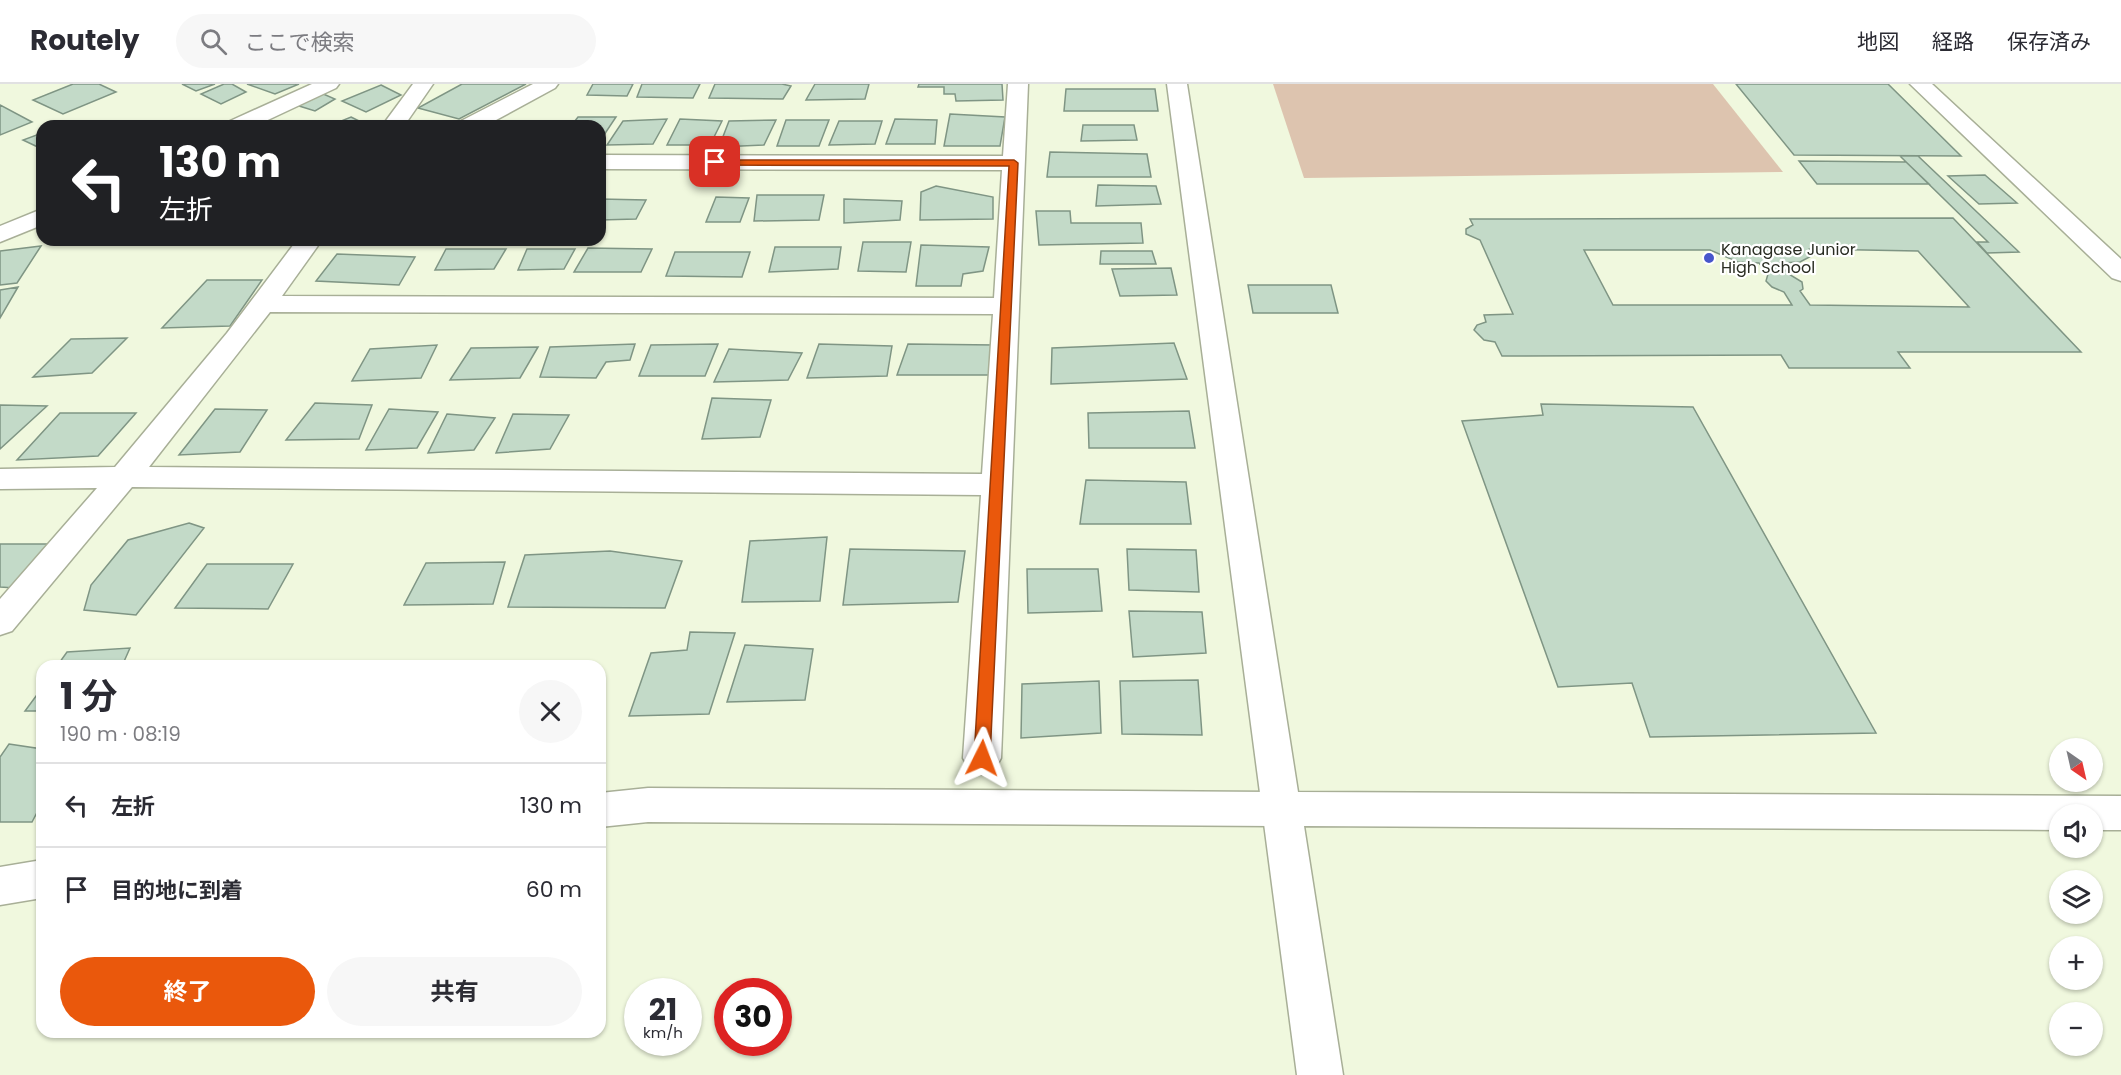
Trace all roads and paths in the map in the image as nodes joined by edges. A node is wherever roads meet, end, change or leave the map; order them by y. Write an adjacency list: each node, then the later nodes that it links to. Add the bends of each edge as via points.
1 (329, 84): 7 (street)
2 (423, 84): 8 (street)
3 (548, 84): 9 (street)
4 (1018, 84): 11 (street)
5 (1177, 84): 24 (street)
6 (1920, 84): 15 (street)
7 (251, 120)
8 (397, 120)
9 (480, 120)
10 (606, 162): 11 (street)
11 (1014, 163): 17 (street)
12 (36, 219): 13 (street)
13 (0, 235)
14 (306, 246): 16 (street)
15 (2121, 273)
16 (264, 304): 17 (street); 18 (street)
17 (1006, 306): 20 (street)
18 (125, 477): 19 (street); 20 (street); 21 (street)
19 (0, 479)
20 (996, 485): 22 (street)
21 (0, 622)
22 (982, 758)
23 (606, 809): 24 (street, via 648,805)
24 (1281, 809): 25 (street); 28 (street)
25 (2121, 813)
26 (36, 880): 27 (street)
27 (0, 886)
28 (1320, 1075)

